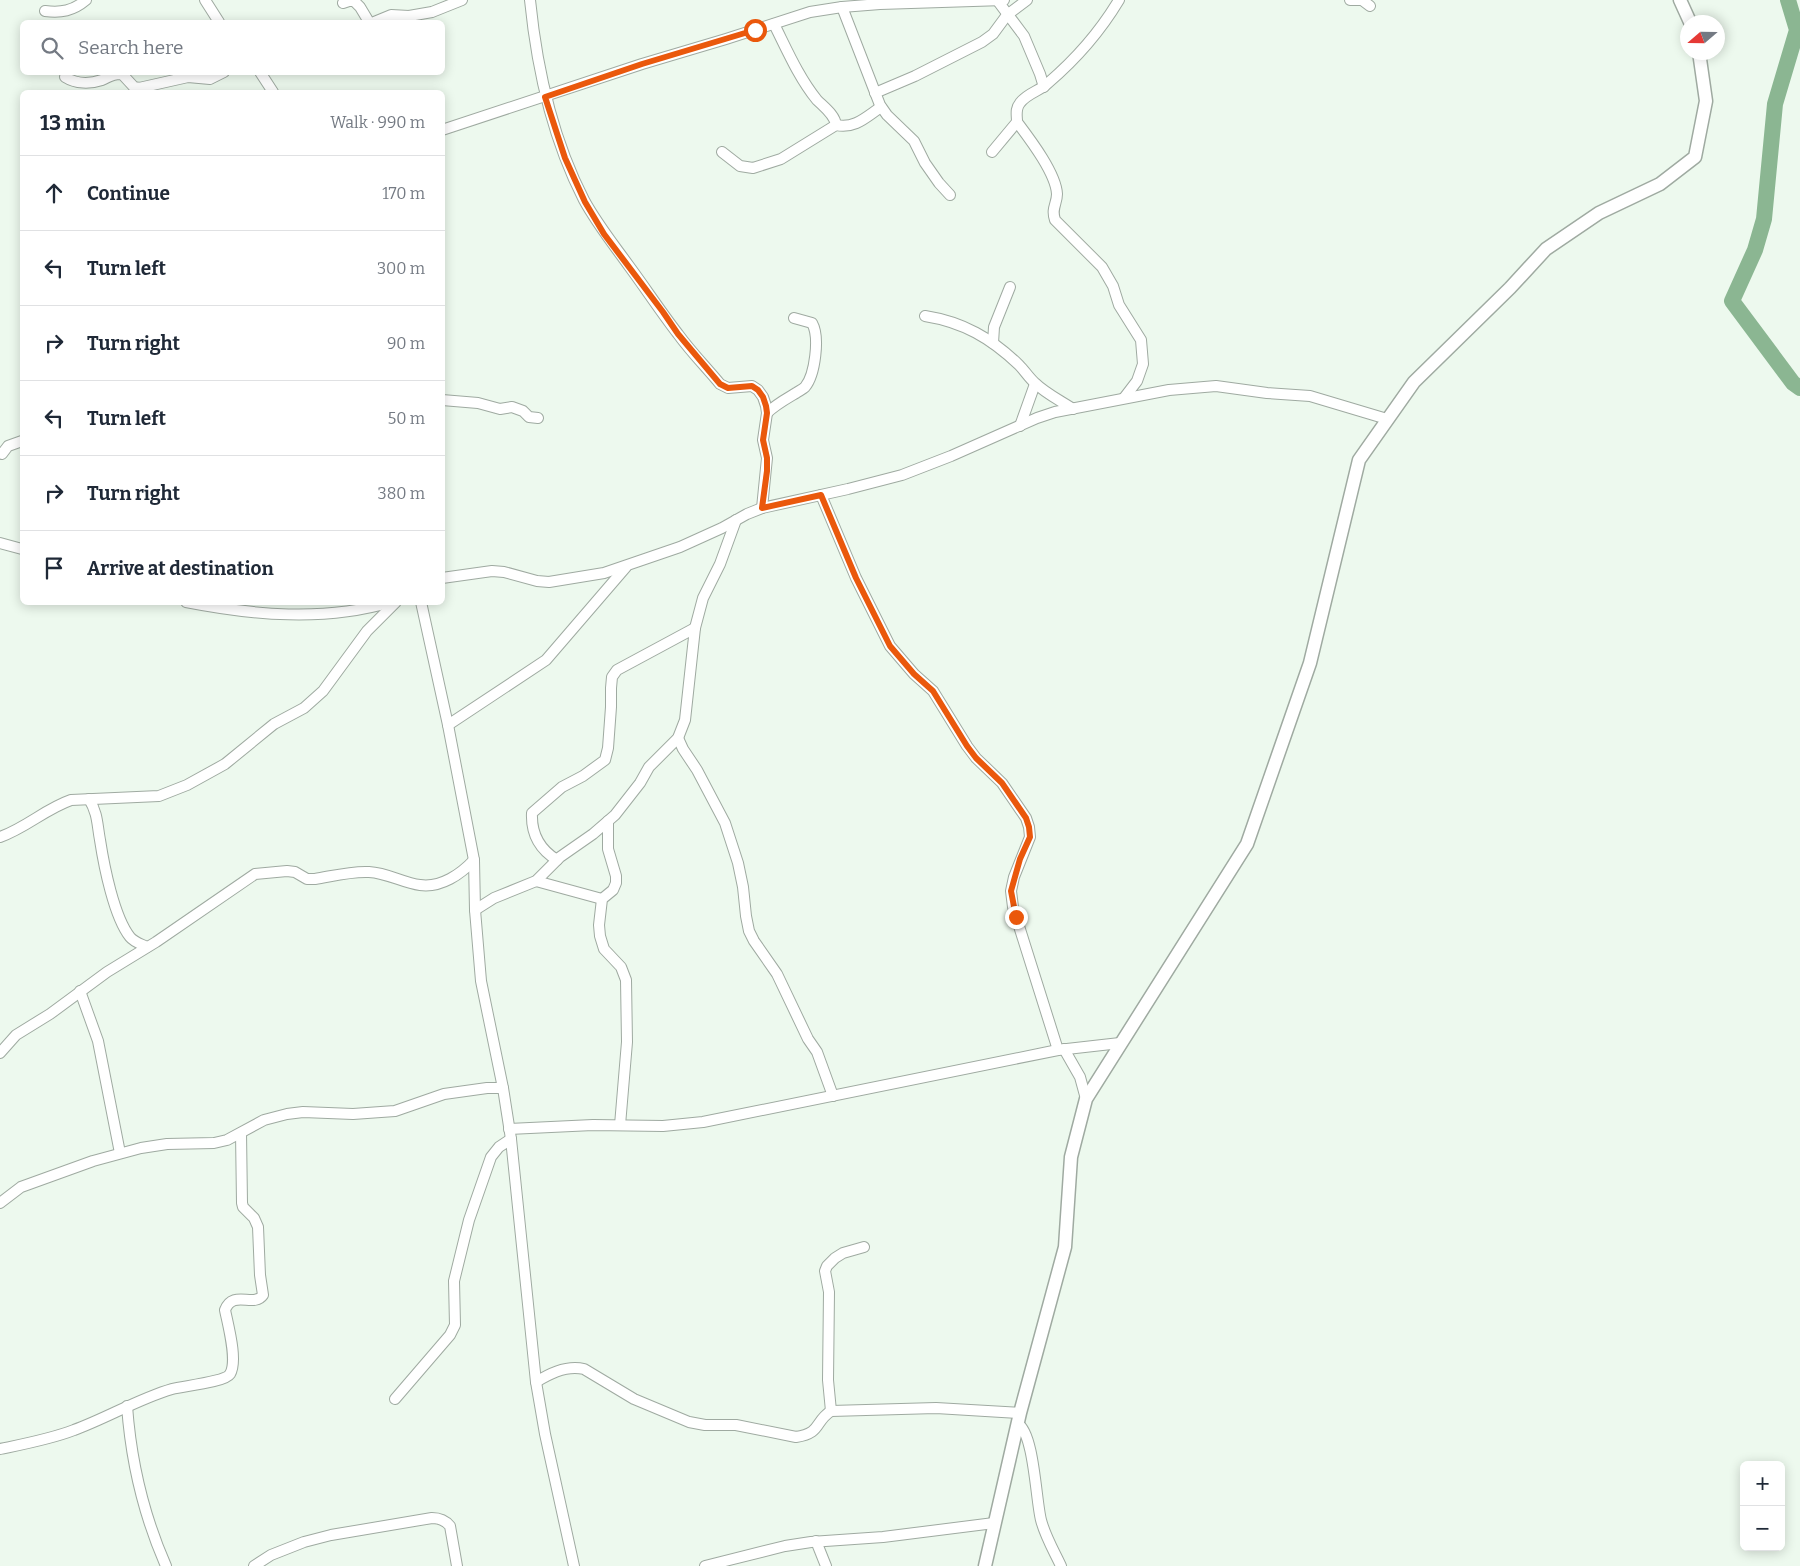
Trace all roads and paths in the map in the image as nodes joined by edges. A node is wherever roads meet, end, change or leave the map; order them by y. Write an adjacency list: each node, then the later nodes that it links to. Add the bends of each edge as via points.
1 (86, 0): 15 (street, via 63,12)
2 (205, 0): 18 (street)
3 (462, 0): 20 (street, via 432,12 391,15)
4 (530, 0): 31 (street)
5 (997, 0): 6 (street); 11 (street); 16 (street)
6 (1004, 0)
7 (1026, 0): 16 (street)
8 (1119, 0): 28 (street, via 1078,53)
9 (1350, 0): 13 (street, via 1362,0)
10 (1680, 0): 17 (street)
11 (880, 2): 14 (street)
12 (343, 3): 19 (street, via 354,1)
13 (1370, 6)
14 (842, 7): 21 (street, via 810,12); 30 (street)
15 (45, 11)
16 (1007, 15): 28 (street, via 1024,36); 30 (street, via 993,34 982,42)
17 (1687, 15)
18 (218, 20)
19 (368, 20)
20 (379, 20)
21 (774, 24): 31 (street); 34 (street, via 797,69)
22 (1700, 60): 49 (street, via 1706,101 1695,156 1660,184 1599,213 1546,249 1414,382)
23 (111, 75): 27 (street, via 88,82)
24 (123, 75): 25 (street, via 130,84 139,88 188,77 210,78)
25 (217, 75)
26 (262, 75): 29 (street)
27 (65, 77)
28 (1044, 87): 33 (street, via 1020,103 1016,110)
29 (272, 90)
30 (875, 93): 32 (street)
31 (545, 97): 35 (street); 47 (street, via 573,178 604,234 678,334 720,384 728,388 752,386 763,397)
32 (881, 107): 34 (street, via 854,125 844,127); 38 (street, via 914,141 925,163)
33 (1017, 122): 37 (street); 44 (street, via 1031,139 1055,184 1055,220 1102,267 1119,305 1141,340 1143,364 1137,381)
34 (836, 124): 36 (street, via 781,158 753,168 740,166)
35 (445, 129)
36 (722, 152)
37 (992, 152)
38 (950, 195)
39 (1010, 287): 42 (street, via 994,327)
40 (925, 316): 42 (street, via 962,325)
41 (794, 318): 47 (street, via 812,323 816,330 812,374 805,387)
42 (993, 343): 43 (street)
43 (1035, 384): 46 (street); 50 (street)
44 (1124, 398): 46 (street); 49 (street, via 1216,386 1310,396)
45 (445, 400): 48 (street, via 500,409 512,407 529,417)
46 (1073, 409): 50 (street, via 1055,412)
47 (767, 413): 54 (street, via 763,440 767,471)
48 (538, 418)
49 (1387, 419): 83 (street, via 1359,460 1310,663 1246,844)
50 (1020, 426): 53 (street, via 902,475)
51 (20, 442): 52 (street, via 8,446)
52 (2, 454)
53 (821, 495): 54 (street); 84 (street, via 856,578 890,646 933,691 967,746 1002,783 1026,818 1030,837 1014,877 1011,891 1013,906)
54 (762, 508): 55 (street)
55 (736, 520): 58 (street, via 680,547); 64 (street, via 703,598)
56 (0, 543): 57 (street)
57 (20, 548)
58 (627, 566): 59 (street, via 549,582 492,571); 65 (street, via 546,660)
59 (445, 578)
60 (202, 605): 61 (street, via 258,613 313,614 350,612)
61 (379, 605)
62 (393, 605): 68 (street, via 367,631 324,691 304,708 274,724 225,764 159,796)
63 (422, 605): 65 (street)
64 (695, 628): 66 (street, via 685,720); 73 (street, via 617,670 612,678 605,760 562,787 532,813 531,823 539,845)
65 (448, 725): 72 (street)
66 (678, 738): 70 (street, via 649,767); 87 (street, via 734,847 754,942 777,974 817,1052)
67 (89, 799): 68 (street); 69 (street); 71 (street, via 58,805 18,830)
68 (102, 799): 69 (street)
69 (96, 810): 79 (street, via 108,884)
70 (608, 822): 73 (street); 77 (street, via 608,849 616,883)
71 (0, 837)
72 (474, 860): 75 (street); 80 (street, via 464,871 428,885 368,872 316,879 306,879 287,871 255,874)
73 (557, 860): 74 (street)
74 (536, 881): 76 (street); 77 (street)
75 (474, 889): 76 (street); 78 (street)
76 (494, 898): 78 (street)
77 (602, 899): 89 (street, via 600,936 604,949 621,967 626,980 627,1042)
78 (475, 910): 86 (street, via 481,981)
79 (127, 931): 80 (street, via 133,940); 81 (street)
80 (147, 947): 81 (street)
81 (125, 960): 82 (street)
82 (80, 991): 85 (street, via 16,1035); 92 (street, via 98,1041)
83 (1120, 1044): 84 (street); 88 (street)
84 (1061, 1049): 87 (street); 88 (street, via 1080,1077)
85 (0, 1053)
86 (503, 1088): 90 (street, via 444,1094 395,1111 287,1114 264,1120); 91 (street)
87 (832, 1096): 89 (street, via 703,1122 663,1126)
88 (1086, 1099): 99 (street, via 1071,1157 1065,1247)
89 (620, 1125): 91 (street)
90 (242, 1133): 92 (street, via 214,1143 167,1144); 97 (street, via 242,1203 258,1227 263,1295 256,1300 236,1300 225,1310 233,1363 231,1374 218,1381 173,1389)
91 (510, 1134): 95 (street); 96 (street, via 491,1157 469,1220 454,1281 455,1325)
92 (120, 1153): 93 (street, via 21,1188)
93 (0, 1203)
94 (864, 1247): 98 (street, via 843,1253 827,1266 826,1271 829,1292 828,1380)
95 (536, 1382): 98 (street, via 554,1373 584,1369 634,1399 689,1422 736,1425 796,1437 814,1432); 106 (street)
96 (395, 1399)
97 (127, 1406): 100 (street, via 73,1431); 103 (street, via 139,1488)
98 (832, 1411): 99 (street, via 936,1408)
99 (1019, 1419): 101 (street); 110 (street, via 1025,1431 1041,1520)
100 (0, 1449)
101 (994, 1523): 102 (street, via 884,1537); 109 (street)
102 (816, 1541): 107 (street); 108 (street)
103 (166, 1566)
104 (254, 1566): 105 (street, via 271,1555 331,1535 432,1518 441,1519 450,1526)
105 (456, 1566)
106 (574, 1566)
107 (705, 1566)
108 (826, 1566)
109 (985, 1566)
110 (1061, 1566)

